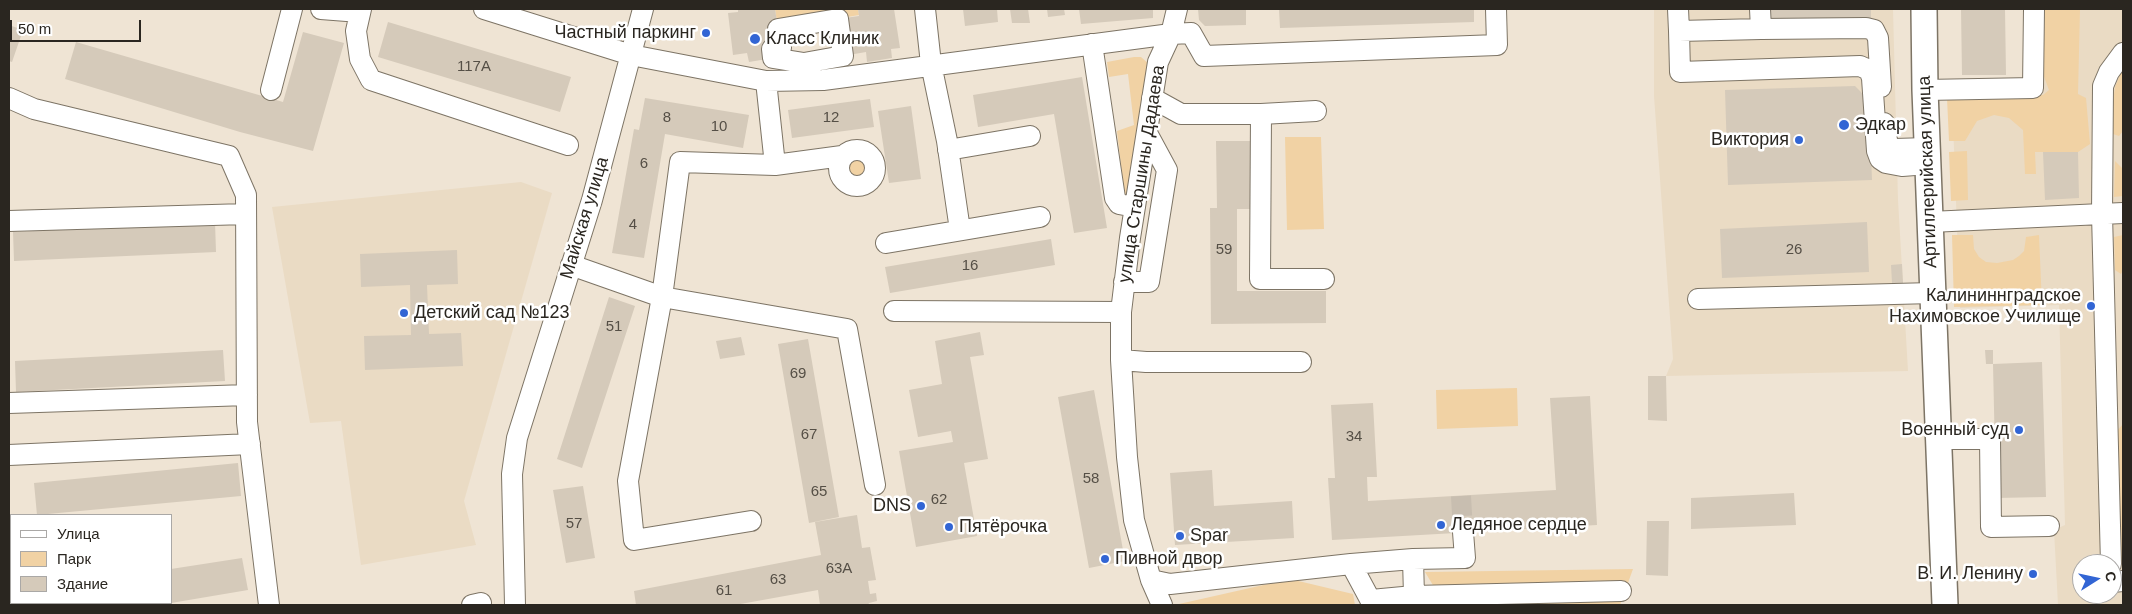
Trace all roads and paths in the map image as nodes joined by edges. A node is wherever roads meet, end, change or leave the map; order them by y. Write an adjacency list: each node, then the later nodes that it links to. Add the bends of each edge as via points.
1 (292, 9): 23 (street)
2 (321, 9): 12 (street)
3 (484, 9): 18 (street)
4 (643, 9): 18 (street, Майская улица)
5 (925, 9): 20 (street)
6 (1176, 9): 15 (street, улица Старшины Дадаева)
7 (1496, 9): 15 (street, via 1497,45 1204,56 1191,33)
8 (1678, 9): 14 (street)
9 (1760, 9): 13 (street)
10 (1924, 9): 24 (main road, Артиллерийская улица)
11 (2034, 9): 24 (street, via 2033,88)
12 (360, 10): 31 (street, via 356,31 360,59 371,80)
13 (1761, 29): 14 (street); 34 (street, via 1874,30 1878,38 1888,146)
14 (1679, 32): 34 (street, via 1680,72 1860,66 1869,70 1880,159 1902,166)
15 (1171, 34): 16 (street); 26 (street, улица Старшины Дадаева, via 1158,62)
16 (1092, 44): 20 (street); 36 (street, via 1115,198 1119,204)
17 (2123, 53): 39 (street, via 2103,86)
18 (631, 55): 22 (street, via 698,63); 45 (street, Майская улица)
19 (827, 60): 21 (street)
20 (931, 64): 21 (street); 32 (street)
21 (830, 79): 22 (street)
22 (766, 81): 35 (street)
23 (271, 90)
24 (1925, 90): 34 (main road, Артиллерийская улица)
25 (9, 98): 38 (street, via 34,109 229,156 246,195)
26 (1152, 98): 28 (street, via 1181,114); 29 (street, улица Старшины Дадаева)
27 (1316, 112): 28 (street)
28 (1261, 114): 46 (street, via 1260,279)
29 (1147, 133): 36 (street, улица Старшины Дадаева); 47 (street, via 1167,170 1149,282)
30 (1030, 136): 32 (street)
31 (568, 145)
32 (948, 150): 43 (street)
33 (842, 156): 35 (street)
34 (1927, 156): 42 (main road, Артиллерийская улица)
35 (775, 164): 49 (street, via 680,162)
36 (1135, 207): 47 (street, улица Старшины Дадаева)
37 (2123, 213): 39 (street)
38 (246, 214): 41 (street); 55 (street)
39 (2102, 214): 42 (street); 57 (street)
40 (1040, 217): 43 (street)
41 (9, 222)
42 (1930, 222): 48 (main road, Артиллерийская улица)
43 (960, 230): 44 (street)
44 (886, 243)
45 (571, 265): 49 (street); 73 (street, Майская улица, via 517,438 512,474)
46 (1324, 279)
47 (1124, 282): 52 (street, улица Старшины Дадаева)
48 (1933, 293): 50 (street); 58 (main road, Артиллерийская улица)
49 (662, 297): 61 (street, via 848,329); 62 (street, via 628,481 634,540)
50 (1698, 299)
51 (894, 311): 52 (street)
52 (1121, 312): 53 (street, улица Старшины Дадаева)
53 (1121, 360): 54 (street); 68 (street, улица Старшины Дадаева, via 1134,520)
54 (1301, 362)
55 (246, 395): 56 (street); 59 (street)
56 (9, 404)
57 (2115, 415): 65 (street)
58 (1938, 439): 63 (street, via 1990,439 1991,526); 75 (main road, Артиллерийская улица)
59 (250, 444): 60 (street); 72 (street)
60 (9, 455)
61 (875, 485)
62 (751, 521)
63 (2049, 526)
64 (1463, 532): 66 (street, via 1465,558)
65 (2111, 554)
66 (1412, 559): 67 (street); 70 (street)
67 (1351, 564): 68 (street, via 1170,584); 71 (street)
68 (1151, 580): 74 (street, улица Старшины Дадаева)
69 (1621, 591): 70 (street)
70 (1414, 596): 71 (street)
71 (1372, 603)
72 (269, 605)
73 (515, 605)
74 (1162, 605)
75 (1945, 605)

